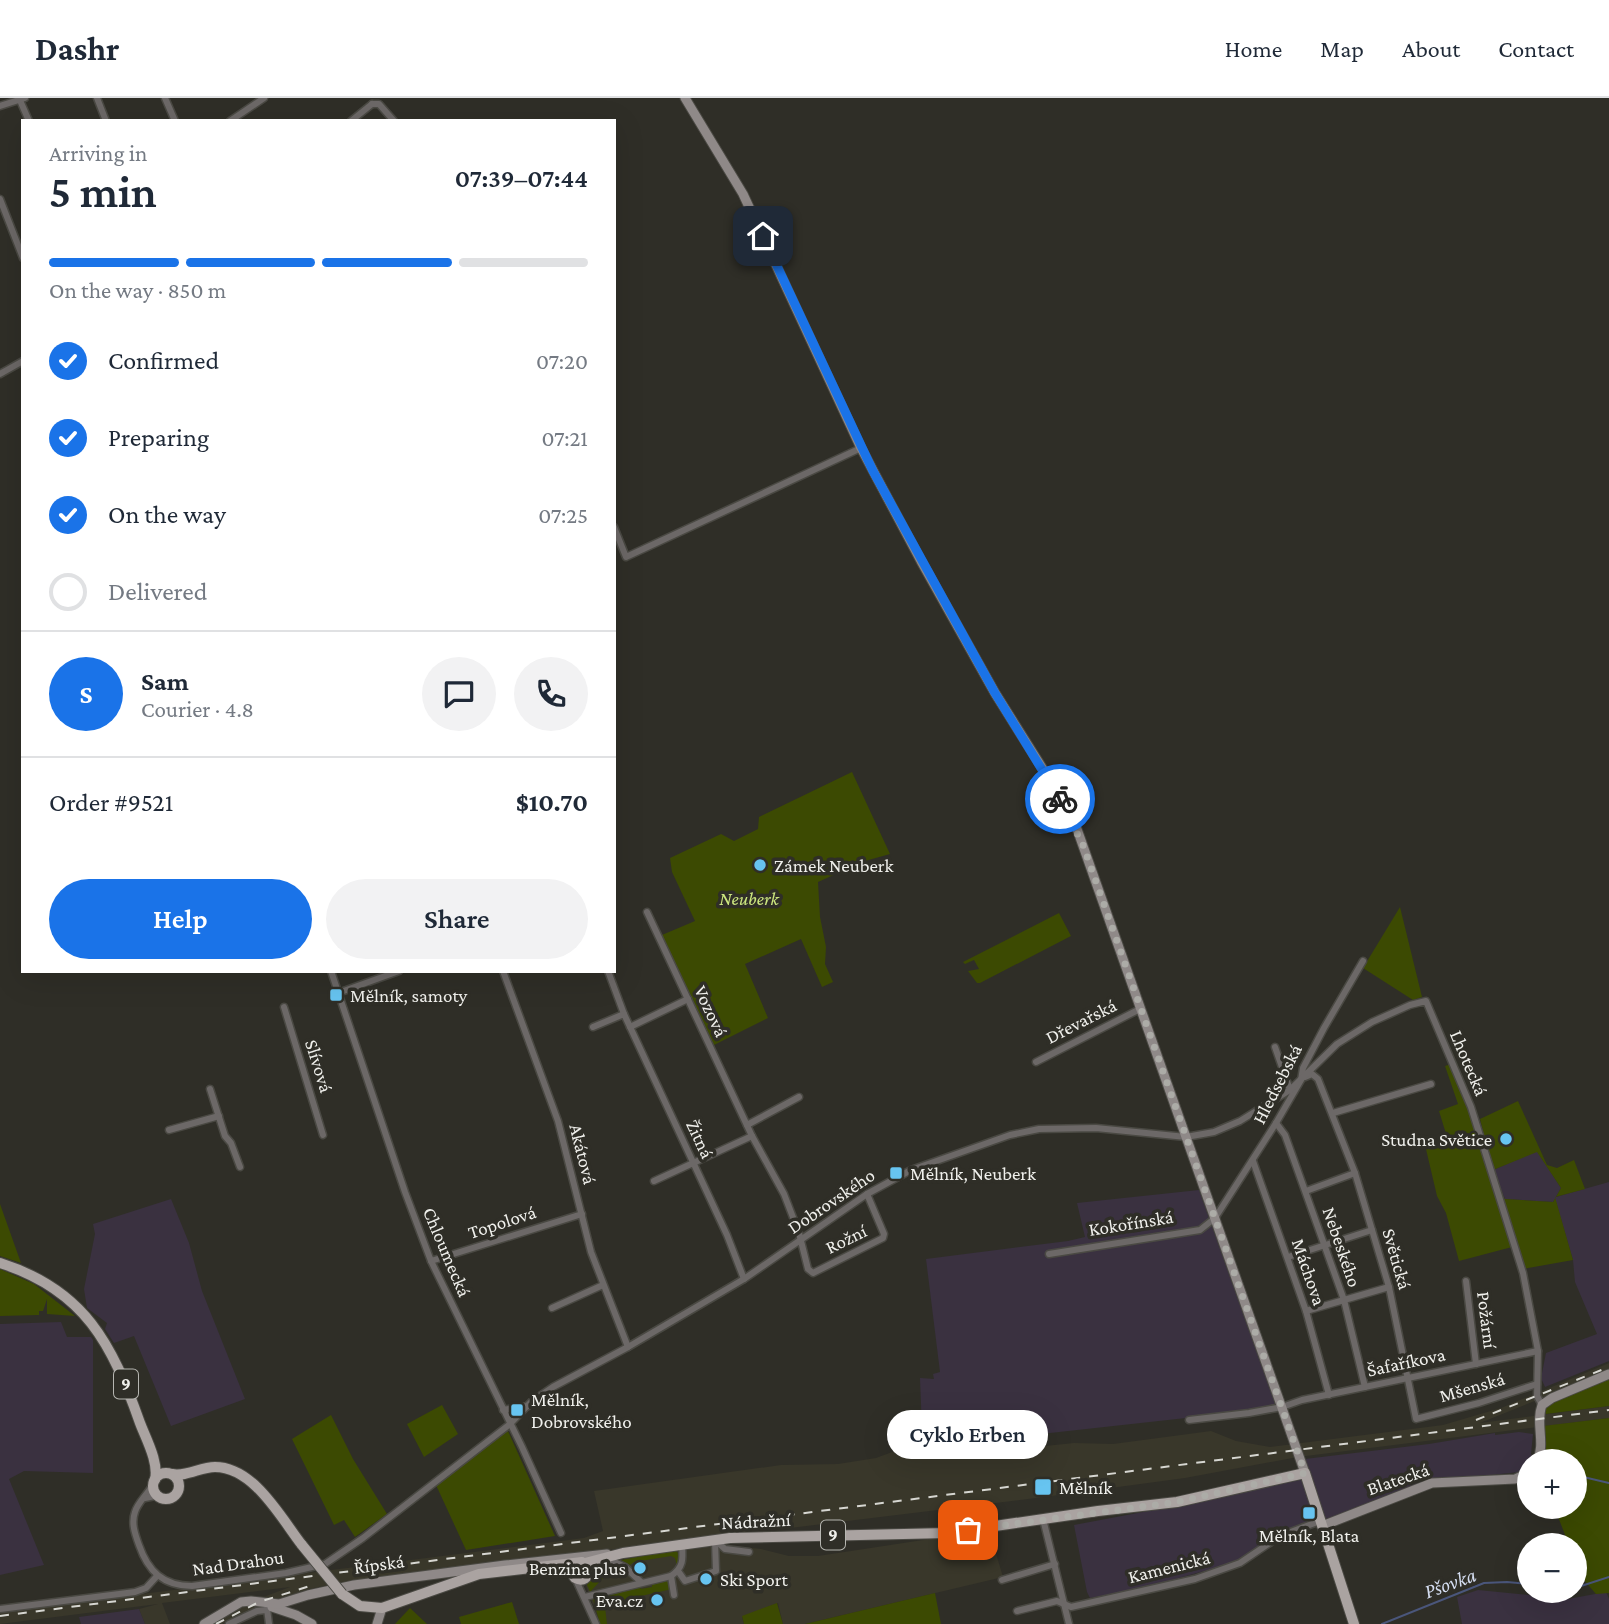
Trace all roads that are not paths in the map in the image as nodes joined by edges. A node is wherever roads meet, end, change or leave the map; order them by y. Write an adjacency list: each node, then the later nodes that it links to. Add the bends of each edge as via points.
1 (97, 98): 9 (street)
2 (165, 98): 10 (street)
3 (264, 98): 11 (street)
4 (685, 98): 19 (main road, via 743,194)
5 (21, 99): 7 (street); 8 (street)
6 (372, 101): 12 (street); 13 (street)
7 (0, 106)
8 (28, 119)
9 (106, 119)
10 (174, 119)
11 (233, 119)
12 (353, 119)
13 (392, 119)
14 (0, 200): 15 (street)
15 (2, 209): 16 (street)
16 (21, 253)
17 (21, 362): 18 (street)
18 (0, 374)
19 (861, 448): 20 (street, via 626,557); 30 (main road, via 995,693 1077,829)
20 (616, 532)
21 (647, 912): 28 (street, Vozová)
22 (1363, 961): 36 (street, Hleďsebská, via 1303,1068)
23 (332, 973): 27 (street, Chloumecká)
24 (393, 973): 27 (street)
25 (504, 973): 56 (street, Akátová, via 558,1121)
26 (609, 973): 31 (street, Žitná)
27 (338, 993): 63 (street, Chloumecká)
28 (688, 999): 33 (street); 44 (street, Vozová)
29 (284, 1007): 46 (street, Slívová)
30 (1140, 1009): 35 (street, Dřevařská); 48 (main road)
31 (624, 1014): 32 (street); 33 (street, Žitná)
32 (593, 1027)
33 (630, 1027): 50 (street, Žitná)
34 (1275, 1048): 39 (street)
35 (1035, 1062)
36 (1301, 1080): 39 (street, Dobrovského); 41 (street, Světická, via 1310,1074 1317,1077); 43 (street, Hleďsebská); 73 (street, Lhotecká, via 1337,1044 1372,1022 1426,1002 1471,1107 1522,1273)
37 (1431, 1084): 41 (street)
38 (210, 1089): 42 (street)
39 (1290, 1090): 48 (street, Dobrovského, via 1240,1121)
40 (799, 1097): 44 (street)
41 (1333, 1113): 52 (street, Světická)
42 (219, 1116): 45 (street); 51 (street)
43 (1276, 1123): 49 (street, Hleďsebská); 54 (street, Nebeského)
44 (747, 1125): 47 (street, Vozová)
45 (169, 1130)
46 (323, 1135)
47 (752, 1136): 50 (street); 59 (street, Vozová, via 784,1194)
48 (1186, 1137): 55 (street, Dobrovského, via 1096,1128 1030,1131 911,1170); 57 (main road)
49 (1253, 1161): 57 (street, Hleďsebská); 62 (street, Máchova)
50 (695, 1163): 53 (street); 65 (street, Žitná)
51 (240, 1167)
52 (1355, 1173): 54 (street); 58 (street, Světická)
53 (654, 1181)
54 (1306, 1191): 60 (street, Nebeského)
55 (867, 1194): 59 (street, Dobrovského); 59 (street, Rožní, via 884,1234 881,1240 813,1273)
56 (582, 1214): 63 (street, Topolová); 67 (street, Akátová)
57 (1215, 1218): 61 (street, Kokořínská, via 1200,1230); 82 (main road)
58 (1372, 1230): 60 (street); 68 (street, Světická)
59 (800, 1241): 65 (street, Dobrovského)
60 (1326, 1244): 62 (street); 69 (street, Nebeského)
61 (1049, 1254)
62 (1288, 1257): 71 (street, Máchova)
63 (431, 1261): 83 (street, Chloumecká)
64 (0, 1263): 88 (main road, 9, via 52,1287 93,1325 122,1374)
65 (744, 1279): 72 (street, Dobrovského)
66 (1466, 1281): 74 (street, Požární)
67 (603, 1285): 70 (street); 72 (street, Akátová)
68 (1389, 1287): 69 (street); 76 (street, Světická)
69 (1344, 1300): 71 (street); 78 (street, Nebeského)
70 (552, 1308)
71 (1306, 1311): 79 (street, Máchova)
72 (628, 1347): 81 (street, Dobrovského, via 553,1387)
73 (1538, 1351): 74 (street, Šafaříkova); 77 (street, Lhotecká)
74 (1476, 1364): 76 (street, Šafaříkova)
75 (1609, 1374): 80 (main road)
76 (1408, 1378): 78 (street, Šafaříkova); 84 (street, Světická)
77 (1537, 1384): 80 (street, Lhotecká); 84 (street, Mšenská)
78 (1364, 1387): 79 (street, Šafaříkova)
79 (1329, 1395): 82 (street, Šafaříkova)
80 (1542, 1405): 87 (main road)
81 (528, 1406): 83 (street, Dobrovského); 86 (street, Dobrovského)
82 (1282, 1407): 85 (street, Šafaříkova); 90 (main road)
83 (503, 1410): 86 (street, Chloumecká)
84 (1416, 1419)
85 (1189, 1420)
86 (509, 1424): 99 (street, Chloumecká); 105 (street, Dobrovského)
87 (1541, 1449)
88 (153, 1459): 91 (main road, 9); 93 (main road, 9)
89 (191, 1473): 91 (main road); 94 (main road); 120 (main road, bridge, via 221,1468 242,1474 341,1594 360,1606)
90 (1305, 1473): 97 (main road, Nádražní / 9, via 1177,1502); 98 (main road)
91 (170, 1474): 93 (main road, via 160,1475); 94 (main road, 9)
92 (1517, 1478): 98 (main road, Blatecká, via 1432,1483)
93 (154, 1482): 95 (main road, 9); 96 (street)
94 (179, 1487): 95 (main road, via 173,1497)
95 (161, 1498): 96 (street)
96 (143, 1499): 112 (street, via 135,1512 134,1529 145,1561)
97 (1043, 1519): 100 (main road, Nádražní / 9, via 947,1533); 106 (street)
98 (1322, 1526): 118 (street, Kamenická, via 1280,1536 1240,1563 1195,1579 1071,1606); 130 (main road)
99 (561, 1534)
100 (715, 1540): 101 (main road, Nádražní / 9); 102 (street, via 725,1549); 108 (street, via 716,1571 685,1581)
101 (682, 1544): 103 (main road, Nádražní / 9); 108 (street, via 683,1563)
102 (749, 1552)
103 (623, 1553): 104 (main road, Nádražní / 9); 107 (main road, Nádražní)
104 (606, 1558): 107 (main road, Nádražní / 9); 111 (main road, Nádražní / 9); 115 (street, via 625,1567)
105 (325, 1564): 112 (street, Nad Drahou, via 192,1586 175,1585)
106 (1055, 1564): 114 (street); 118 (street)
107 (575, 1568): 109 (main road, Řípská); 110 (main road, Řípská / 9); 111 (main road, via 588,1567); 117 (street)
108 (678, 1571): 113 (street)
109 (458, 1572): 110 (main road); 119 (main road, Řípská, via 354,1585)
110 (489, 1572): 120 (main road, Řípská / 9)
111 (589, 1575): 117 (street)
112 (157, 1576): 121 (street, via 135,1592)
113 (671, 1576): 115 (street); 116 (street)
114 (1002, 1580)
115 (640, 1582): 117 (street)
116 (674, 1595)
117 (585, 1597): 128 (street)
118 (1064, 1603): 122 (street, Kamenická); 129 (street)
119 (267, 1607): 123 (main road, Řípská, via 255,1601 241,1602); 124 (street); 125 (street); 126 (main road)
120 (382, 1608): 127 (main road)
121 (0, 1609)
122 (1017, 1611)
123 (204, 1624)
124 (229, 1624)
125 (269, 1624)
126 (312, 1624)
127 (377, 1624)
128 (597, 1624)
129 (1069, 1624)
130 (1354, 1624)

